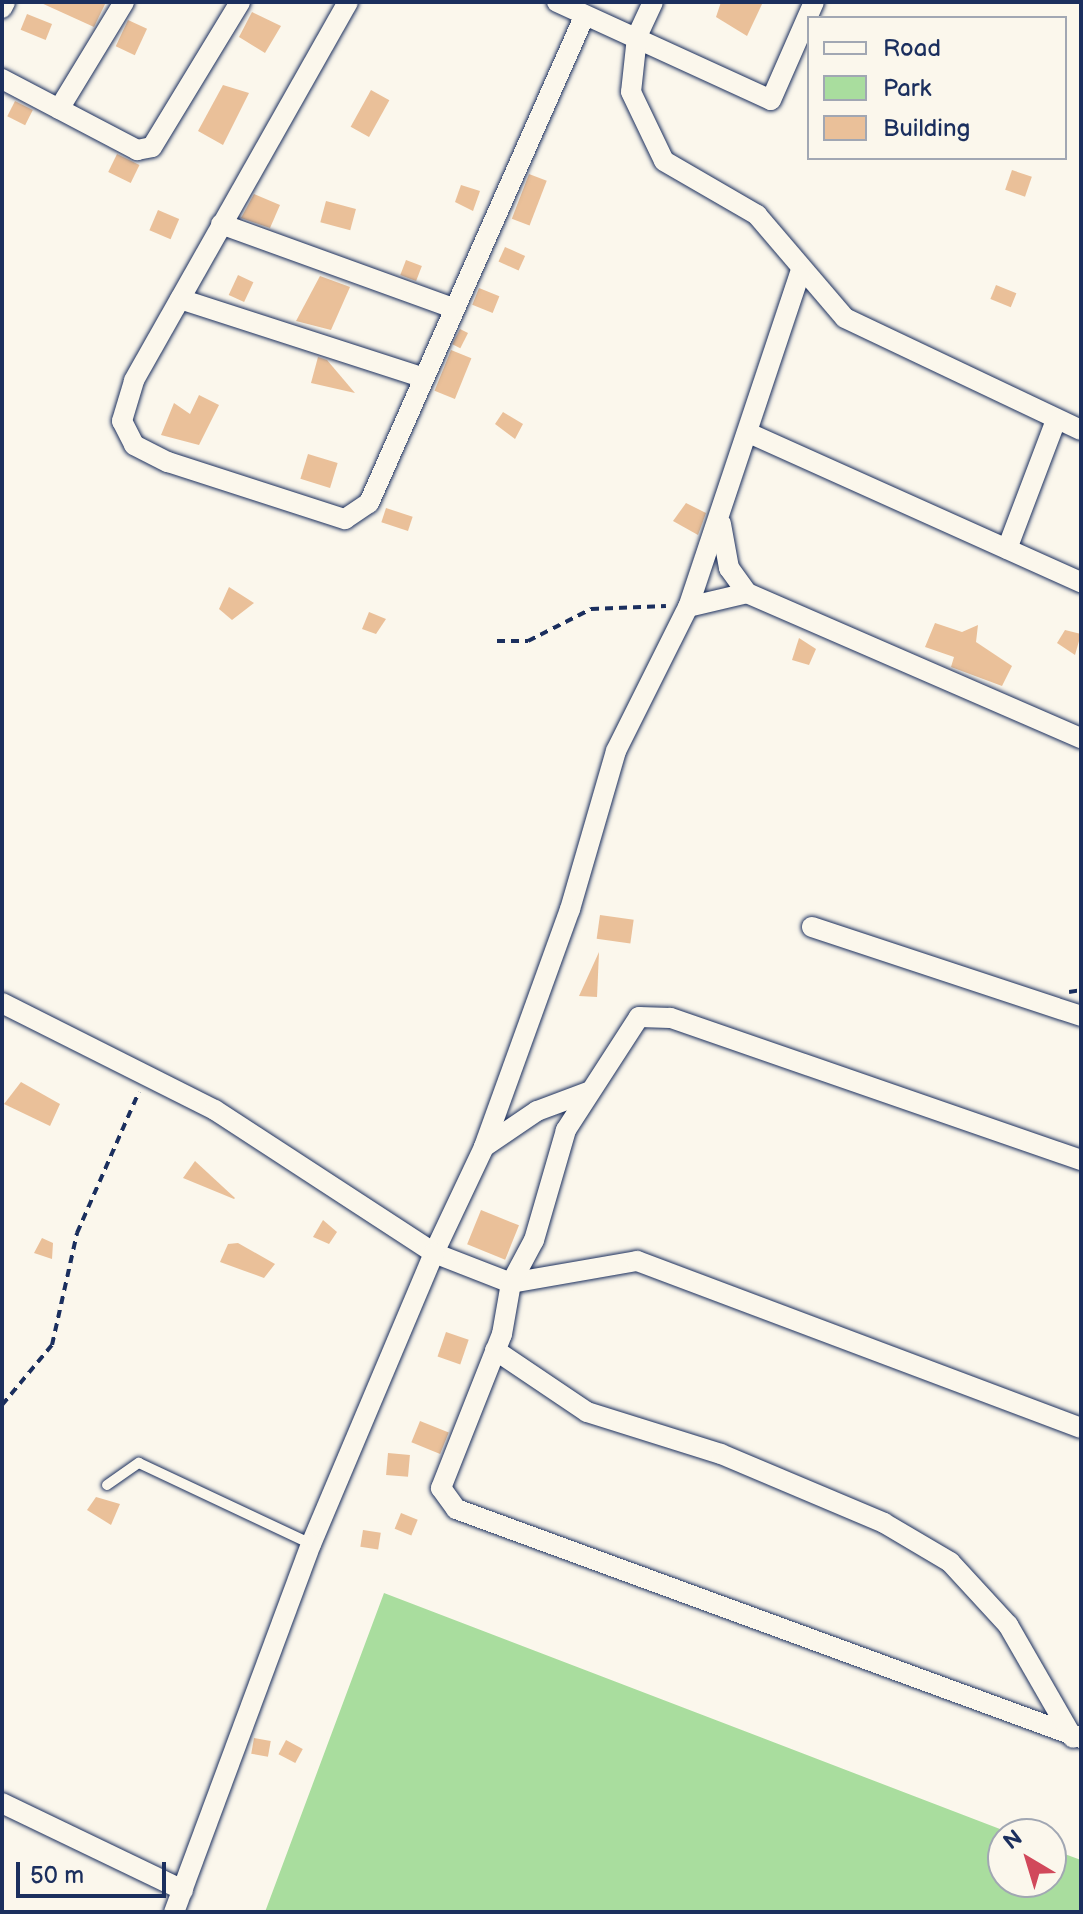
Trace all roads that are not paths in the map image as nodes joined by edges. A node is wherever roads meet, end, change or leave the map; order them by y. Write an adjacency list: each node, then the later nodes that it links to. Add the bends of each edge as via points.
1 (5, 2): 7 (street)
2 (124, 2): 12 (street)
3 (240, 2): 12 (street, via 152,147 137,150)
4 (348, 2): 13 (street)
5 (557, 2): 8 (street)
6 (653, 2): 10 (street)
7 (2, 8)
8 (584, 17): 10 (street); 16 (street)
9 (807, 18): 10 (street, via 771,100)
10 (637, 37): 14 (street, via 631,92 657,152 687,180 757,215)
11 (2, 79): 12 (street)
12 (59, 109)
13 (221, 224): 15 (street); 16 (street)
14 (800, 273): 18 (street, via 861,328); 20 (street)
15 (180, 299): 17 (street); 17 (street, via 134,381 125,434 168,462 228,482 354,517 369,503)
16 (453, 308): 17 (street)
17 (424, 378)
18 (1056, 420): 19 (street); 22 (street)
19 (1081, 430)
20 (751, 434): 21 (street); 22 (street)
21 (720, 518): 24 (street, via 729,568); 25 (street)
22 (1007, 549): 23 (street)
23 (1081, 582)
24 (747, 593): 25 (street); 26 (street)
25 (688, 607): 31 (street, via 608,770 570,909)
26 (1081, 738)
27 (812, 927): 29 (street)
28 (2, 1003): 33 (street, via 144,1079 215,1110)
29 (1081, 1016)
30 (588, 1092): 31 (street, via 537,1111); 32 (street, via 629,1027 655,1015); 34 (street, via 566,1130 534,1240)
31 (484, 1147): 33 (street)
32 (1081, 1160)
33 (434, 1253): 34 (street); 38 (street)
34 (511, 1283): 35 (street); 36 (street, via 637,1261)
35 (495, 1350): 39 (street, via 587,1412 735,1460 884,1523 950,1562 1008,1625); 39 (street, via 442,1478 448,1504)
36 (1081, 1428)
37 (107, 1485): 38 (lane, via 139,1463)
38 (311, 1544): 41 (street)
39 (1078, 1740)
40 (2, 1803): 41 (street)
41 (183, 1890): 42 (street)
42 (174, 1912)

